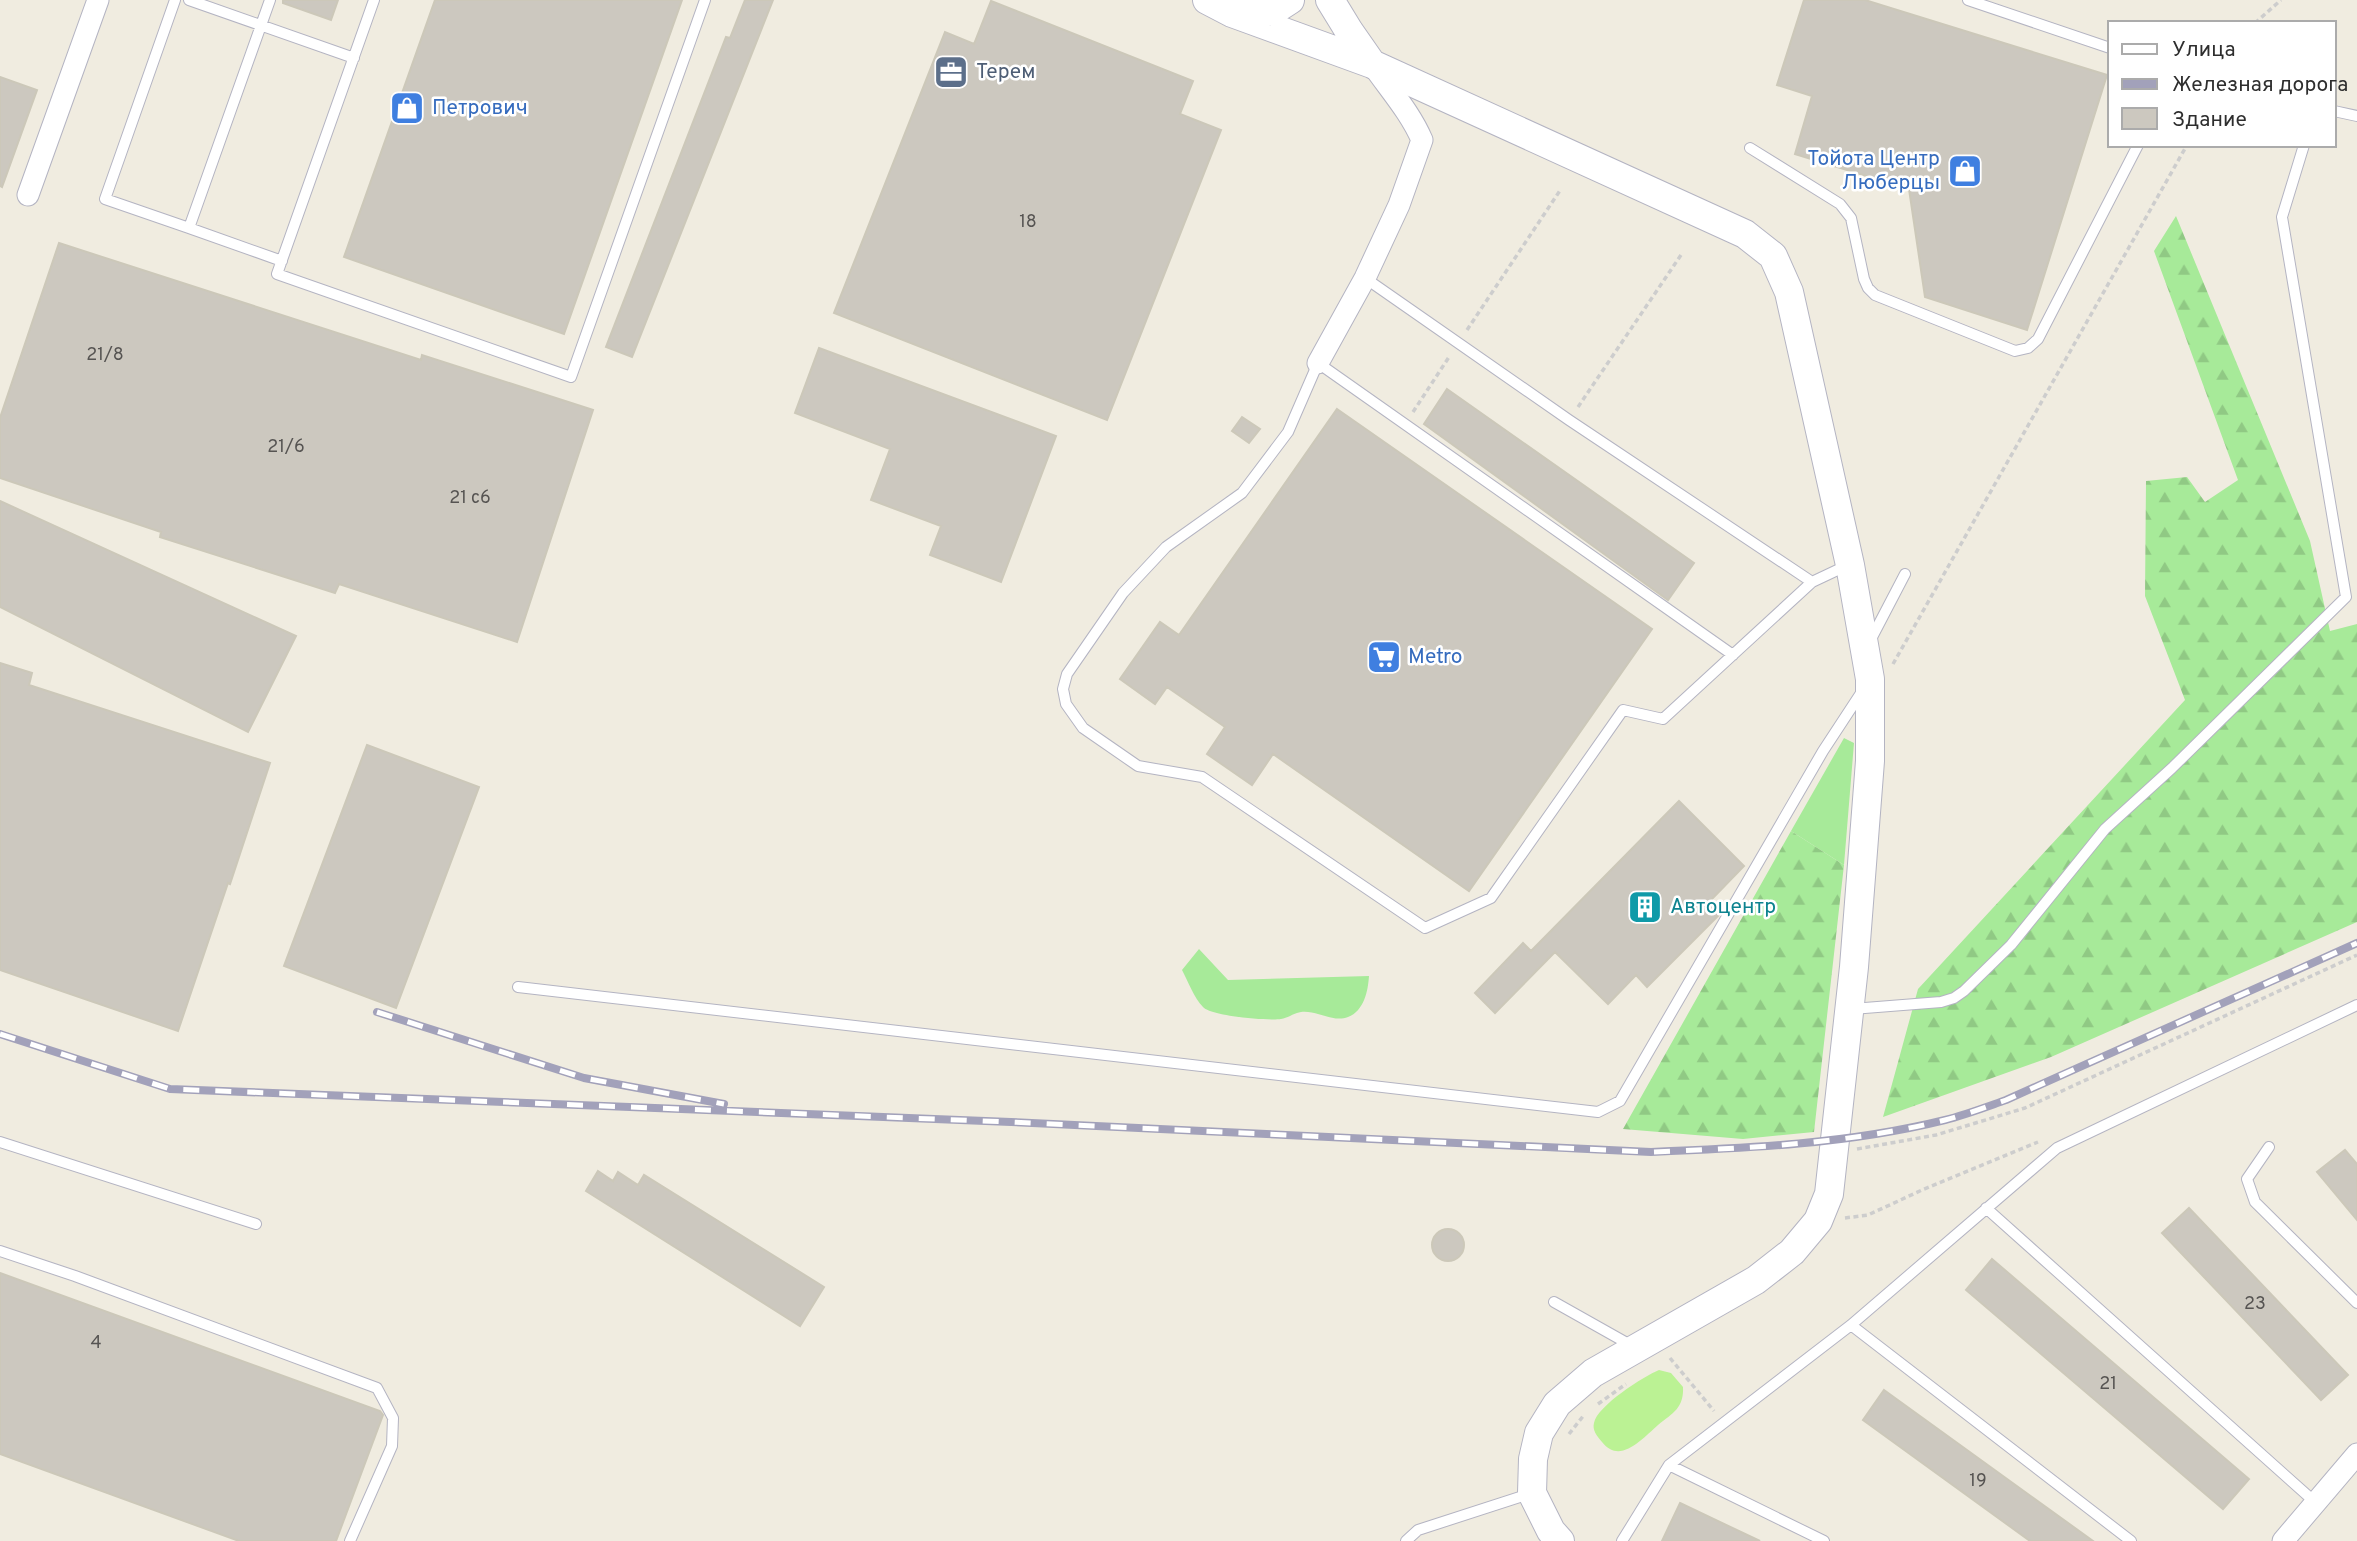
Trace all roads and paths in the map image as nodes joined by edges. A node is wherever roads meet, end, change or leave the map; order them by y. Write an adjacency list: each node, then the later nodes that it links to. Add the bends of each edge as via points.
1 (98, 0): 24 (street)
2 (175, 0): 25 (lane, via 104,199)
3 (189, 0): 13 (lane)
4 (270, 0): 13 (lane)
5 (374, 0): 15 (lane)
6 (705, 0): 27 (lane, via 571,377 277,274)
7 (1290, 0): 11 (street, via 1273,11)
8 (1330, 0): 16 (street)
9 (1968, 0): 14 (lane)
10 (2281, 0): 12 (path)
11 (1219, 5): 16 (street)
12 (2257, 21)
13 (261, 25): 15 (lane); 25 (lane)
14 (2108, 47)
15 (354, 58): 27 (lane)
16 (1372, 64): 28 (street, via 1422,140 1399,205); 33 (street, via 1745,234 1773,256 1789,292)
17 (2336, 111): 18 (lane)
18 (2357, 116)
19 (2137, 147): 22 (lane, via 2038,339 2015,351 1875,295 1864,279 1851,218 1840,204)
20 (2186, 147): 40 (path, via 1933,597)
21 (2303, 147): 37 (lane, via 2282,217)
22 (1750, 148)
23 (1560, 189): 29 (path)
24 (28, 195)
25 (189, 228): 27 (lane)
26 (1681, 255): 31 (path)
27 (282, 261)
28 (1365, 278): 29 (lane); 30 (street)
29 (1458, 343): 31 (lane); 32 (path)
30 (1318, 363): 32 (lane); 39 (lane, via 1288,432 1242,493 1166,547 1123,593 1067,674 1063,689 1066,705 1083,728 1138,766 1202,777 1425,928 1491,898 1623,710 1663,719)
31 (1569, 420): 35 (lane)
32 (1405, 424): 39 (lane)
33 (1850, 565): 35 (lane); 38 (street)
34 (1905, 574): 38 (lane)
35 (1812, 582): 39 (lane)
36 (2357, 592): 37 (lane)
37 (2346, 597): 44 (lane, via 2105,829 2011,945 1964,991 1941,1002)
38 (1865, 650): 40 (street)
39 (1733, 655)
40 (1882, 675): 42 (lane, via 1823,751 1620,1101 1598,1112); 44 (street, via 1870,761)
41 (2357, 956): 47 (path, via 2025,1108 1936,1135)
42 (518, 987)
43 (2357, 1005): 48 (lane, via 2057,1148)
44 (1850, 1009): 54 (street, via 1829,1194 1818,1222 1792,1252 1756,1280)
45 (0, 1142): 49 (lane)
46 (2269, 1147): 52 (lane, via 2247,1179 2255,1202)
47 (1855, 1149)
48 (1986, 1208): 53 (lane); 62 (lane)
49 (256, 1224)
50 (0, 1251): 63 (lane, via 377,1388 393,1418 391,1446)
51 (1554, 1303): 54 (lane)
52 (2357, 1304)
53 (1851, 1325): 57 (lane); 68 (lane)
54 (1636, 1348): 61 (street, via 1593,1373 1557,1404 1539,1433)
55 (1669, 1355): 57 (path)
56 (1634, 1379): 58 (path, via 1588,1411)
57 (1724, 1423): 60 (lane)
58 (1563, 1442)
59 (2357, 1454): 62 (street)
60 (1669, 1465): 66 (lane); 67 (lane)
61 (1532, 1493): 64 (lane, via 1418,1530); 65 (street)
62 (2316, 1503): 69 (street)
63 (349, 1541)
64 (1406, 1541)
65 (1560, 1541)
66 (1622, 1541)
67 (1824, 1541)
68 (2131, 1541)
69 (2283, 1541)

